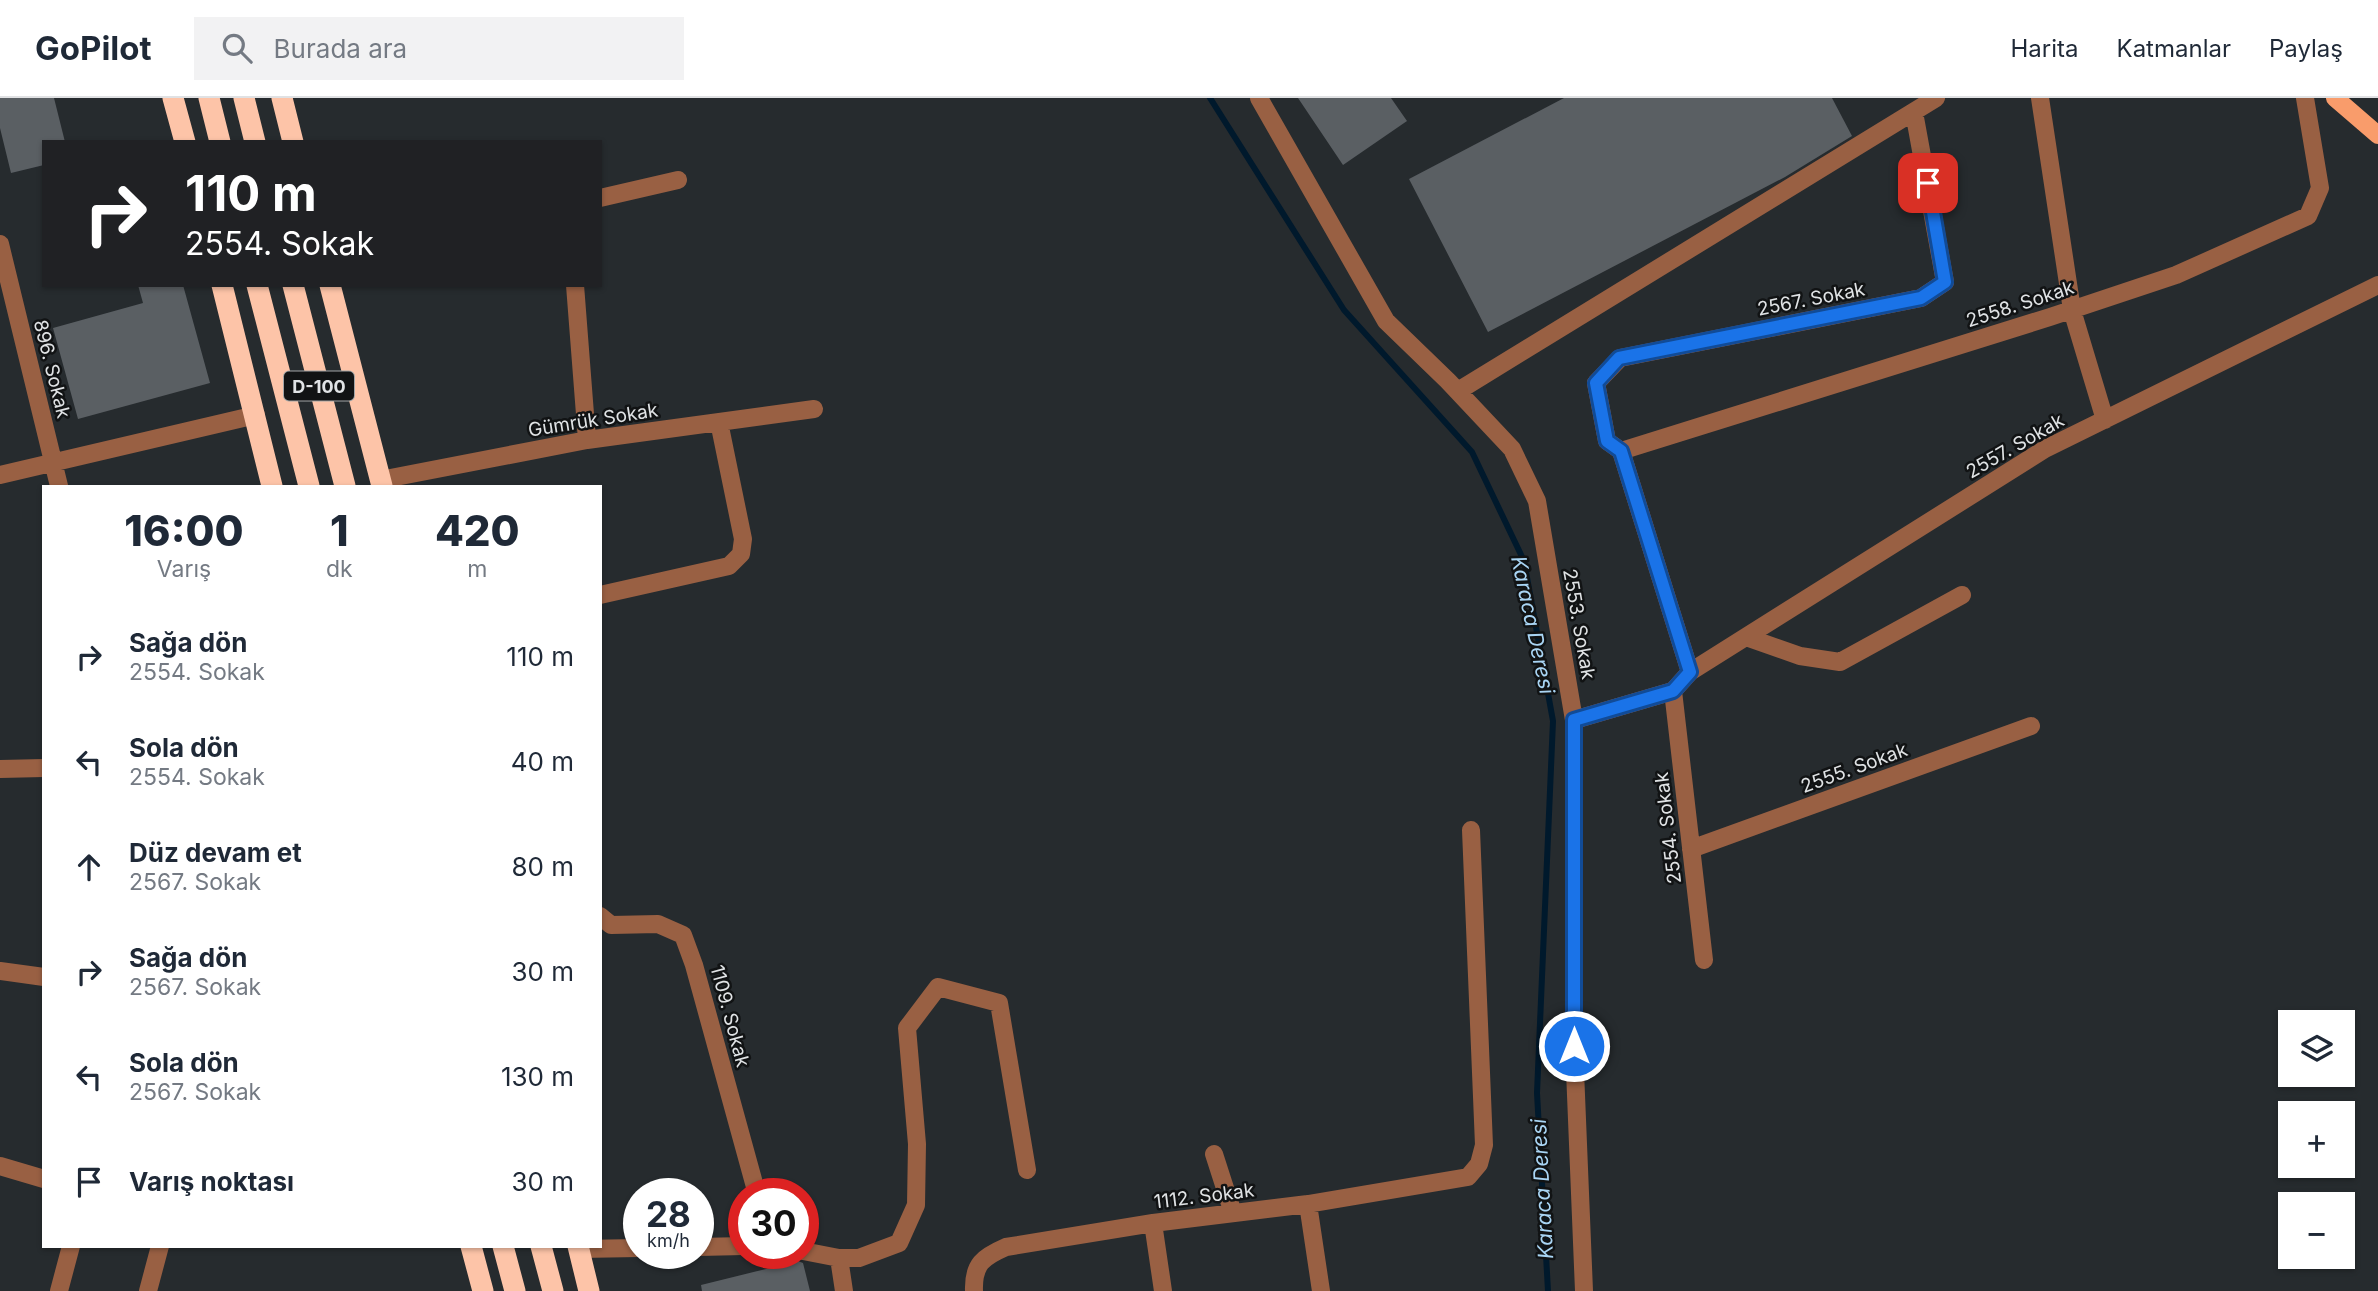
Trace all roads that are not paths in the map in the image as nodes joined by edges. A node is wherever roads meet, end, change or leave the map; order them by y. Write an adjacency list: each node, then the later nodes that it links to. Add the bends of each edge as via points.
1 (173, 98): 12 (highway)
2 (209, 98): 13 (highway)
3 (244, 98): 14 (highway)
4 (282, 98): 15 (highway)
5 (1259, 98): 26 (street, 2553. Sokak, via 1386,321)
6 (1936, 98): 10 (street)
7 (2040, 98): 25 (street)
8 (2305, 98): 25 (street, 2558. Sokak, via 2320,188 2308,216 2176,275)
9 (2335, 98): 11 (main road)
10 (1914, 112): 26 (street); 32 (street, 2567. Sokak, via 1945,282 1921,298 1619,358 1596,383 1607,441)
11 (2378, 135)
12 (184, 140)
13 (220, 140)
14 (254, 140)
15 (292, 140)
16 (678, 180): 17 (street)
17 (602, 198)
18 (0, 244): 33 (street, 896. Sokak)
19 (2378, 285): 29 (street, 2557. Sokak)
20 (223, 287): 28 (highway)
21 (258, 287): 38 (highway, D-100)
22 (293, 287): 39 (highway, D-100)
23 (331, 287): 35 (highway)
24 (575, 287): 31 (street)
25 (2072, 310): 29 (street); 32 (street, 2558. Sokak)
26 (1458, 391): 45 (street, 2553. Sokak, via 1512,449 1537,500)
27 (814, 410): 30 (street, Gümrük Sokak)
28 (256, 415): 33 (street); 37 (highway)
29 (2105, 420): 42 (street, 2557. Sokak, via 2046,449)
30 (719, 422): 31 (street, Gümrük Sokak); 40 (street, via 743,539 741,554 729,566)
31 (587, 440): 35 (street, Gümrük Sokak)
32 (1621, 451): 43 (street)
33 (53, 463): 34 (street); 36 (street, 896. Sokak)
34 (0, 475)
35 (381, 483)
36 (58, 485)
37 (269, 485)
38 (309, 485)
39 (345, 485)
40 (602, 594)
41 (1962, 595): 42 (street, via 1840,662 1800,656)
42 (1746, 637): 43 (street, 2557. Sokak)
43 (1690, 672): 44 (street)
44 (1673, 691): 45 (street); 50 (street, 2554. Sokak)
45 (1574, 720): 82 (street, 2553. Sokak, via 1574,1046)
46 (2031, 726): 50 (street, 2555. Sokak)
47 (42, 768): 48 (street)
48 (0, 769)
49 (1471, 830): 60 (street, 1112. Sokak, via 1484,1144 1479,1164 1468,1177)
50 (1691, 849): 52 (street, 2554. Sokak)
51 (602, 918): 59 (street, 1109. Sokak, via 611,925 658,924 683,936)
52 (1704, 960)
53 (0, 971): 54 (street)
54 (42, 977)
55 (1214, 1154): 61 (street)
56 (0, 1166): 58 (street)
57 (1027, 1170): 71 (street, via 999,1003 938,986 907,1028 917,1144 916,1205 899,1244 859,1258)
58 (42, 1178)
59 (753, 1178)
60 (1308, 1204): 61 (street, 1112. Sokak); 81 (street)
61 (1233, 1213): 62 (street, 1112. Sokak)
62 (1153, 1223): 79 (street, 1112. Sokak, via 1006,1247 982,1261 974,1273); 80 (street)
63 (71, 1248): 72 (street)
64 (159, 1248): 73 (street)
65 (472, 1248): 74 (highway)
66 (504, 1248): 75 (highway)
67 (542, 1248): 76 (highway)
68 (578, 1248): 69 (street); 77 (highway)
69 (623, 1248)
70 (819, 1254): 71 (street)
71 (839, 1258): 78 (street)
72 (60, 1291)
73 (148, 1291)
74 (483, 1291)
75 (515, 1291)
76 (553, 1291)
77 (589, 1291)
78 (844, 1291)
79 (974, 1291)
80 (1163, 1291)
81 (1321, 1291)
82 (1584, 1291)

